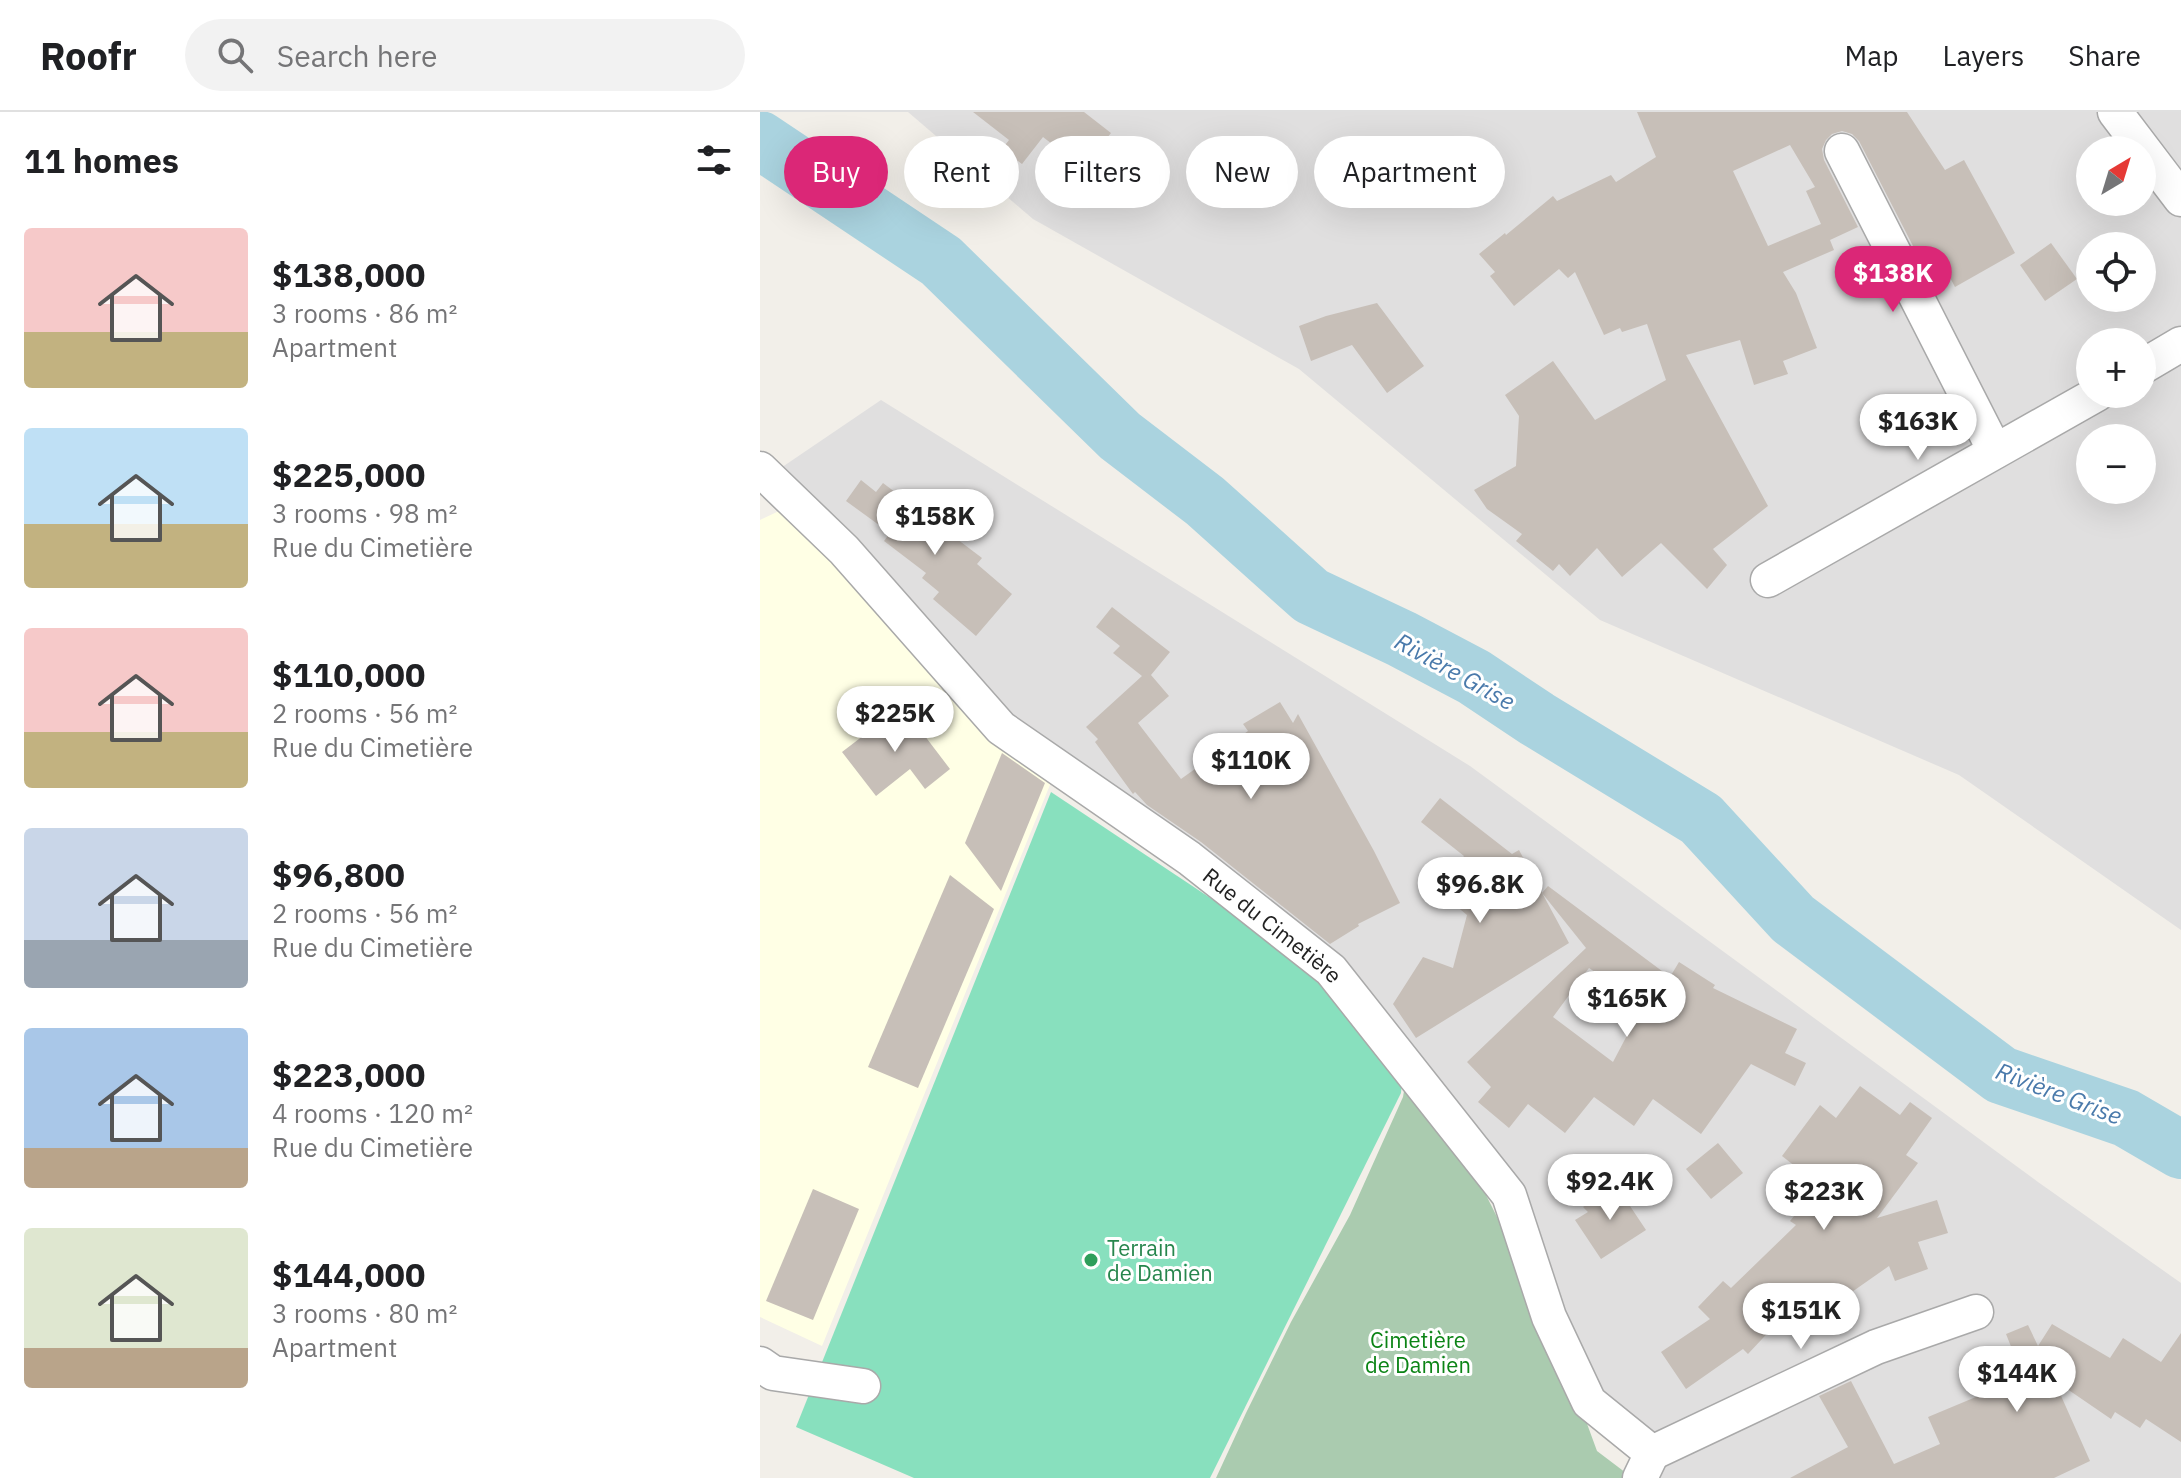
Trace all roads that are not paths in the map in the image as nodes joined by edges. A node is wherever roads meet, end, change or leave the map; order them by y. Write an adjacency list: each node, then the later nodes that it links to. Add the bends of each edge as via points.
1 (2115, 112): 3 (street)
2 (1842, 151): 7 (street)
3 (2181, 199)
4 (2181, 344): 5 (street)
5 (2156, 359)
6 (2076, 406): 7 (street)
7 (1995, 451): 9 (street)
8 (760, 469): 13 (street, Rue du Cimetière, via 844,550 1001,728 1189,858 1331,970 1509,1195 1549,1317 1589,1402)
9 (1768, 580)
10 (1976, 1312): 13 (street, via 1876,1347)
11 (760, 1364): 12 (street, via 773,1373)
12 (863, 1386)
13 (1646, 1466)

